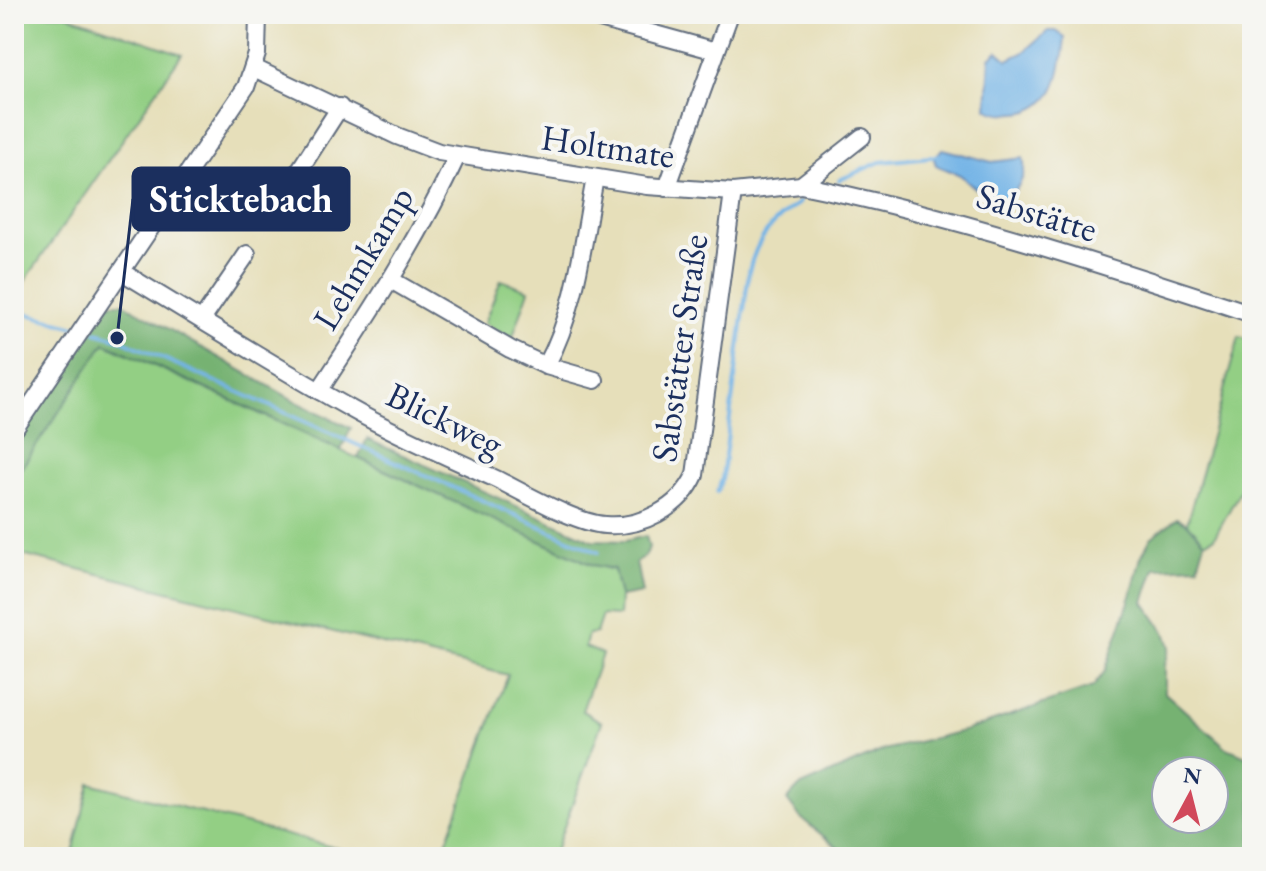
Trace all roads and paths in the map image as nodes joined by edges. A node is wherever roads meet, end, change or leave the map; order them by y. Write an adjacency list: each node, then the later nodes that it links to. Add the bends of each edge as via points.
1 (258, 14): 5 (street)
2 (582, 14): 4 (street)
3 (730, 14): 4 (street)
4 (716, 51): 12 (street)
5 (254, 68): 6 (street, Holtmate); 15 (street)
6 (340, 107): 8 (street, Holtmate, via 406,140); 10 (street)
7 (862, 137): 11 (street)
8 (457, 156): 9 (street, Holtmate); 16 (street, Lehmkamp)
9 (595, 178): 12 (street, Holtmate); 19 (street, via 567,317)
10 (291, 183)
11 (801, 185): 13 (street, Holtmate); 17 (street, Sabstätte, via 1006,235)
12 (667, 188): 13 (street, Holtmate)
13 (733, 192): 23 (street, Sabstätter Straße, via 695,475)
14 (247, 254): 18 (street)
15 (122, 272): 18 (street, Blickweg); 22 (street)
16 (391, 280): 19 (street); 21 (street, Lehmkamp)
17 (1252, 314)
18 (202, 320): 21 (street, Blickweg)
19 (546, 366): 20 (street)
20 (595, 380)
21 (319, 391): 23 (street, Blickweg, via 587,521 640,522)
22 (14, 430)
23 (672, 505)

